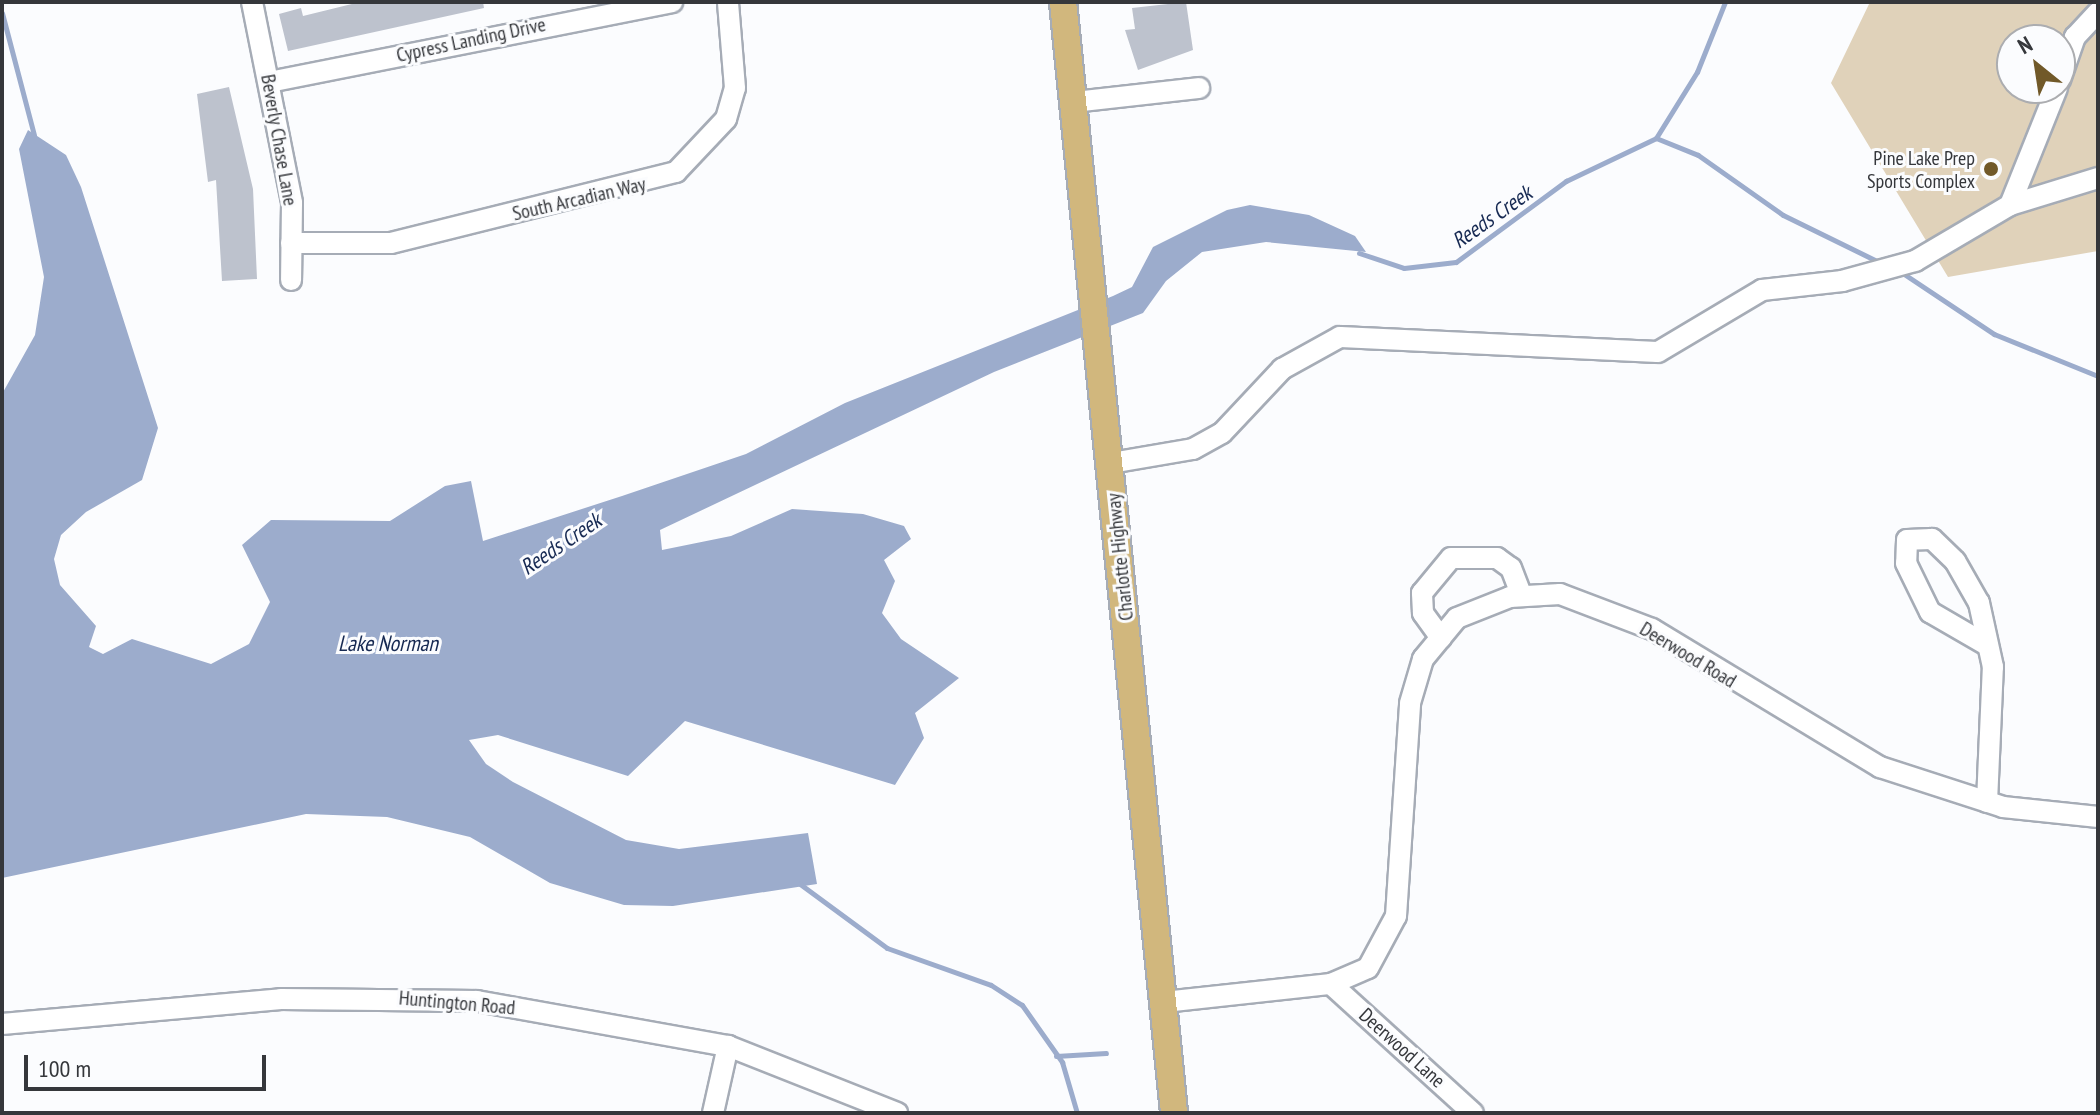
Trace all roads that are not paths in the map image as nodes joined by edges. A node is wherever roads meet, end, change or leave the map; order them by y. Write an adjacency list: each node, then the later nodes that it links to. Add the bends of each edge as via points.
1 (252, 2): 7 (street, Beverly Chase Lane)
2 (672, 2): 7 (street, Cypress Landing Drive)
3 (728, 2): 13 (street, South Arcadian Way, via 735,88 726,119 695,161 676,172 391,243)
4 (1063, 2): 9 (main road, Charlotte Highway)
5 (2098, 12): 6 (street)
6 (2076, 36)
7 (269, 82): 13 (street, Beverly Chase Lane, via 292,203)
8 (1199, 88): 9 (street)
9 (1074, 102): 15 (main road, Charlotte Highway)
10 (2051, 104): 12 (street)
11 (2098, 178): 12 (street)
12 (2010, 205): 15 (street, via 1915,261 1842,281 1762,290 1684,343 1658,352 1340,337 1282,369 1222,433 1193,449)
13 (291, 243): 14 (street, Beverly Chase Lane)
14 (291, 280)
15 (1111, 463): 22 (main road, Charlotte Highway)
16 (1522, 596): 17 (street, Deerwood Road, via 1457,618); 17 (street, via 1511,568 1497,558 1451,558 1422,593 1423,613); 19 (street, Deerwood Road, via 1560,594 1652,629 1880,767)
17 (1441, 638): 21 (street, Deerwood Road, via 1423,659 1410,703 1396,916 1368,968)
18 (1987, 645): 18 (street, via 1971,584 1955,561 1932,539 1907,540 1901,547 1930,612); 19 (street, via 1993,682)
19 (1987, 802): 20 (street, Deerwood Road)
20 (2098, 817)
21 (1331, 984): 22 (street, Deerwood Road); 28 (street, Deerwood Lane)
22 (1164, 1002): 27 (main road, Charlotte Highway)
23 (2, 1024): 24 (street, Huntington Road, via 281,999 394,997 477,1001)
24 (728, 1046): 25 (street); 26 (street, Huntington Road)
25 (713, 1113)
26 (897, 1113)
27 (1174, 1113)
28 (1473, 1113)

